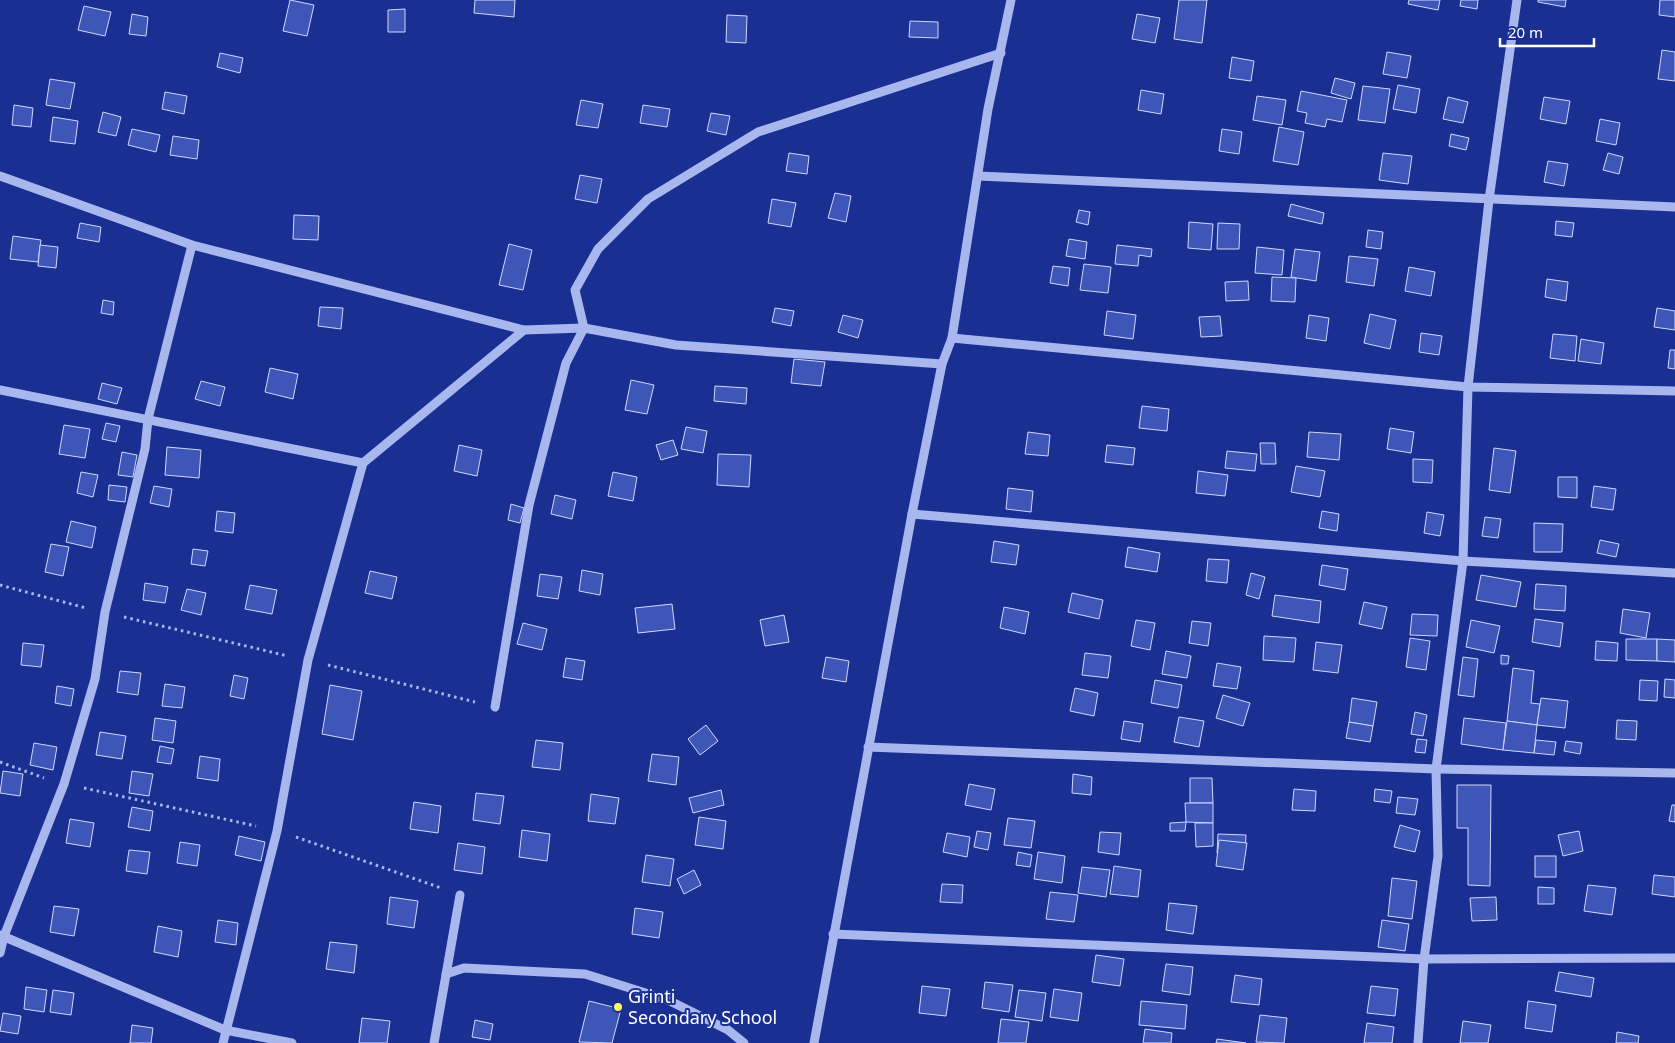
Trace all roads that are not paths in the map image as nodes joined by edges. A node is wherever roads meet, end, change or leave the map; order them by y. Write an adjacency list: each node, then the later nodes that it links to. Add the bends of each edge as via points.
1 (1011, 0): 3 (street)
2 (1517, 0): 6 (street)
3 (1001, 53): 5 (street); 9 (street, via 758,132 648,199 598,249 575,290)
4 (0, 176): 8 (street)
5 (978, 176): 6 (street); 11 (street)
6 (1489, 200): 7 (street); 13 (street)
7 (1675, 207)
8 (192, 246): 10 (street); 16 (street)
9 (584, 328): 10 (street); 12 (street, via 676,345); 21 (street, via 566,363 529,505)
10 (524, 330): 17 (street)
11 (952, 338): 12 (street); 13 (street)
12 (942, 364): 18 (street)
13 (1468, 387): 15 (street); 19 (street)
14 (0, 390): 16 (street)
15 (1675, 391)
16 (148, 419): 17 (street); 27 (street, via 141,466 105,612 95,679 64,784)
17 (363, 464): 32 (street, via 308,660 277,831)
18 (912, 514): 19 (street); 22 (street)
19 (1463, 561): 20 (street); 23 (street)
20 (1675, 573)
21 (495, 707)
22 (868, 747): 23 (street); 26 (street)
23 (1436, 770): 24 (street); 29 (street, via 1438,856)
24 (1675, 773)
25 (460, 895): 31 (street)
26 (833, 934): 29 (street); 37 (street)
27 (2, 935): 28 (street); 32 (street)
28 (0, 953)
29 (1424, 958): 30 (street); 38 (street)
30 (1675, 958)
31 (446, 974): 35 (street); 36 (street, via 464,968 585,974 668,1000 728,1030)
32 (225, 1030): 33 (street); 34 (street)
33 (222, 1043)
34 (292, 1043)
35 (434, 1043)
36 (744, 1043)
37 (814, 1043)
38 (1418, 1043)

